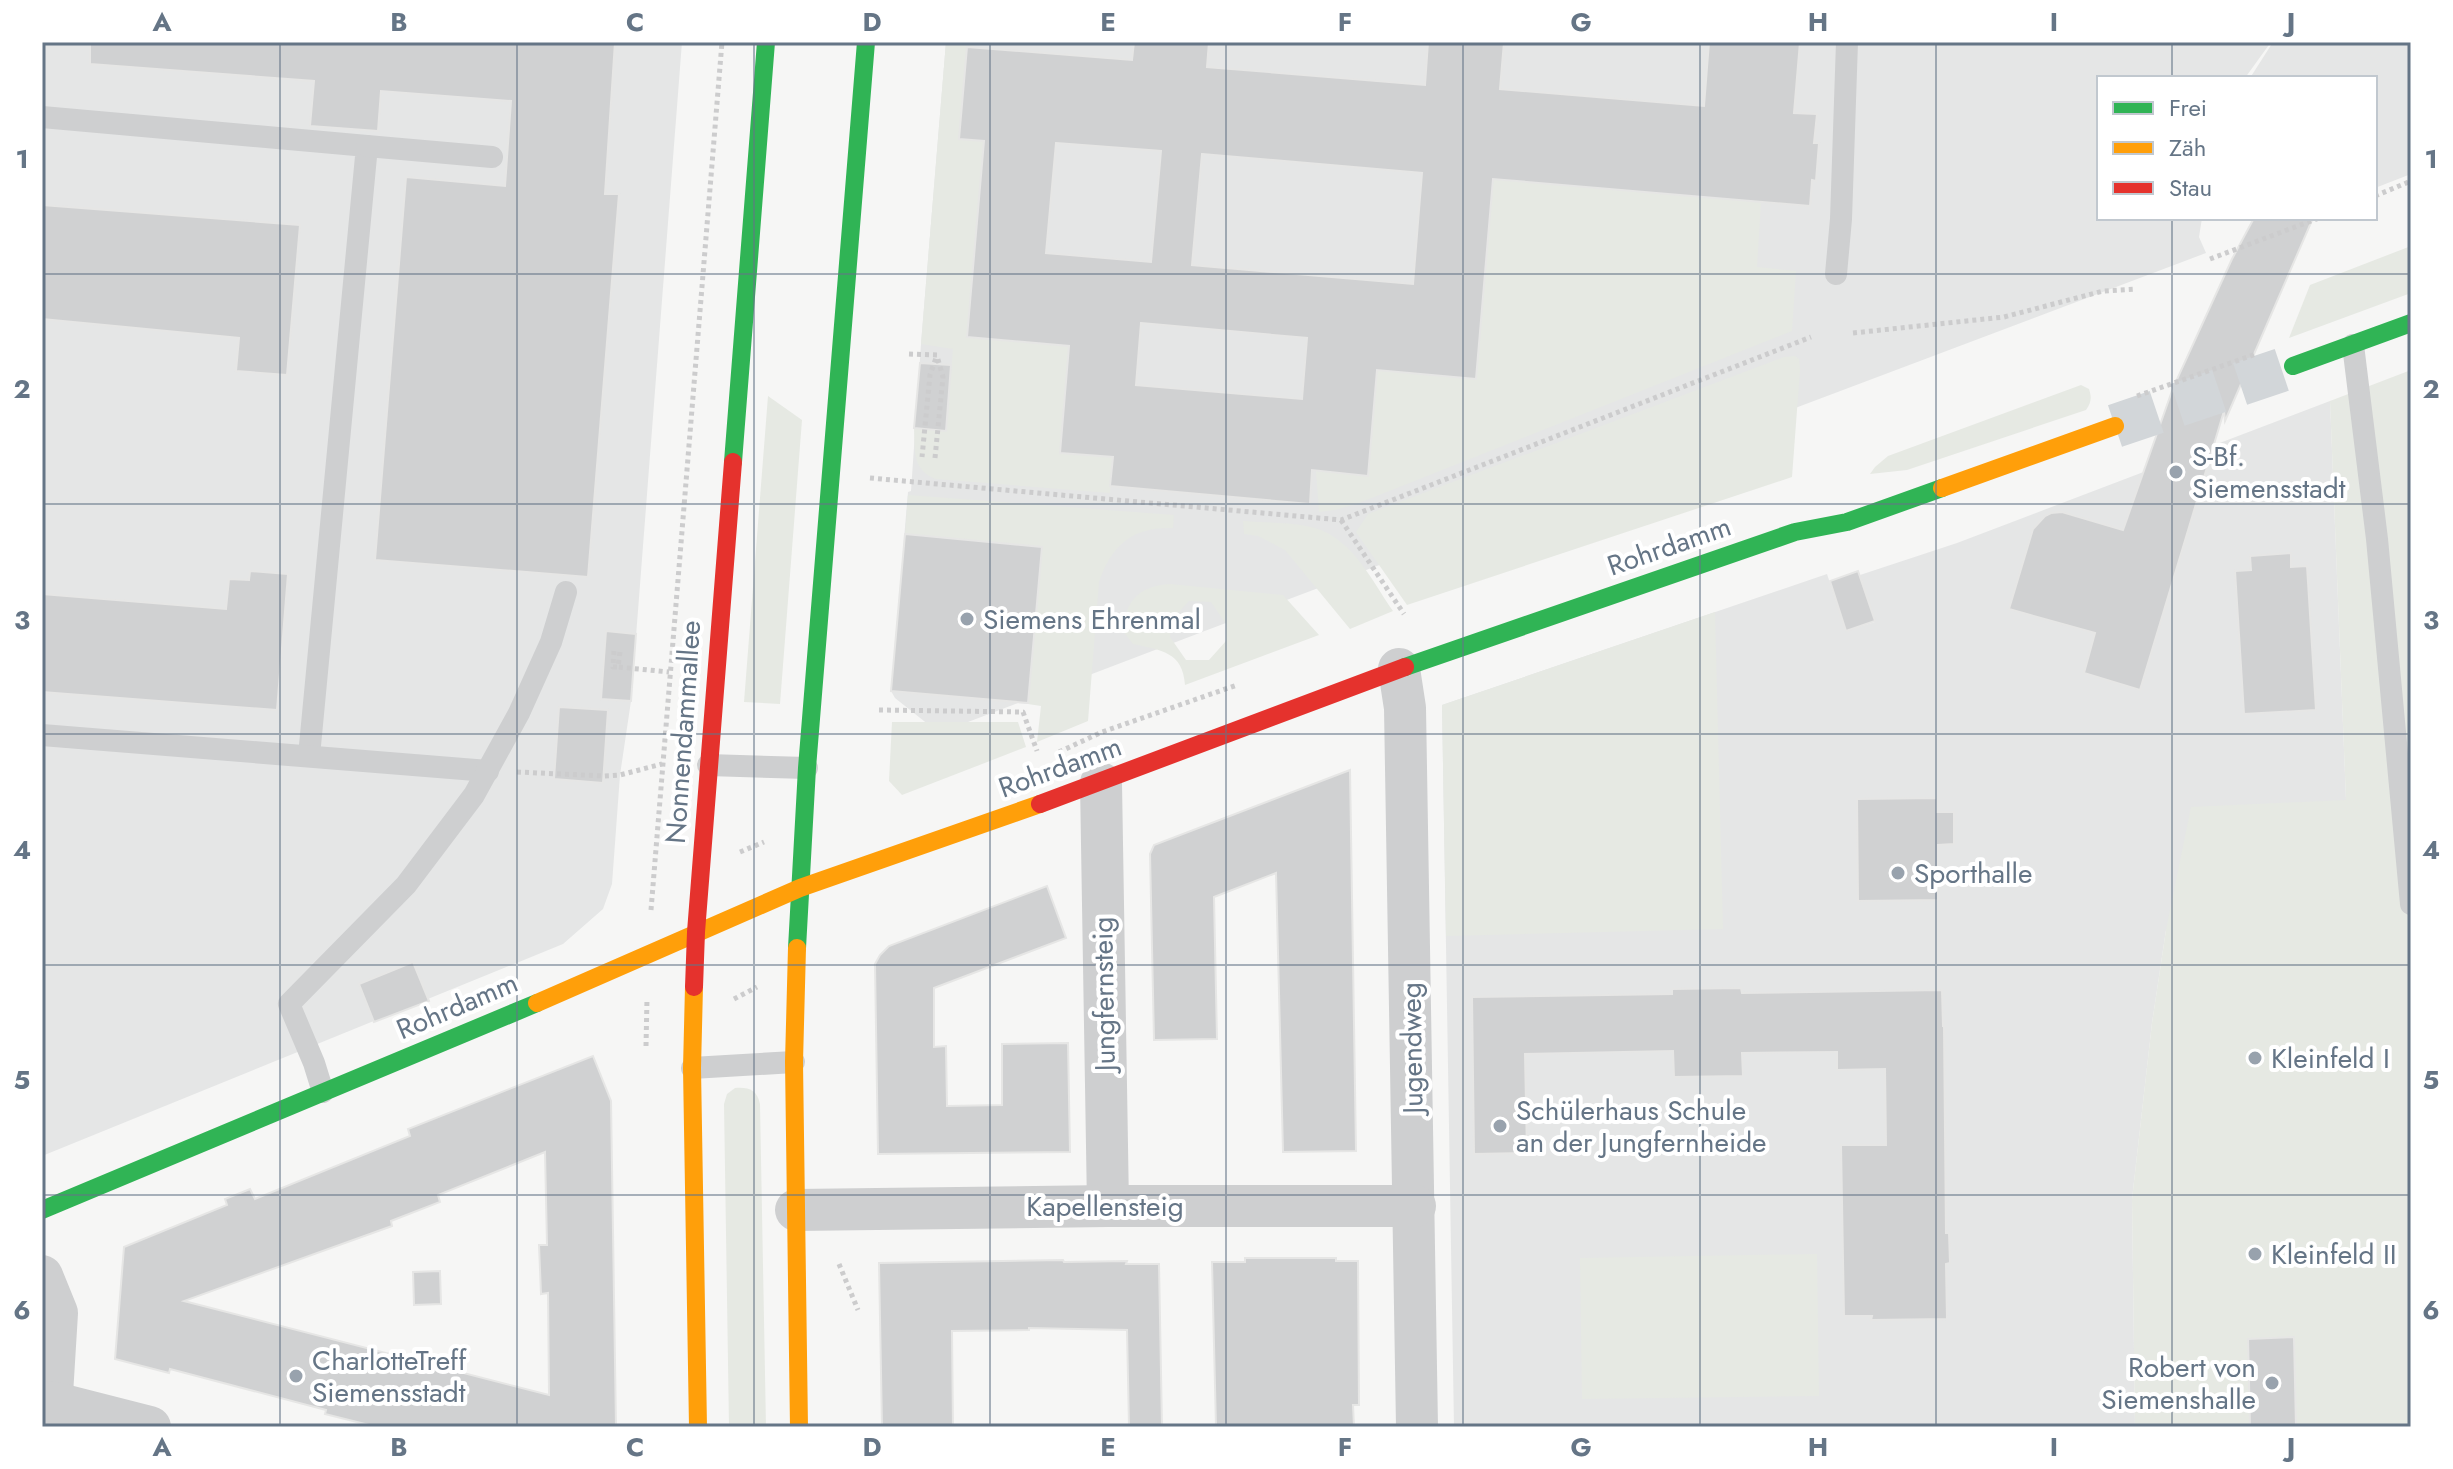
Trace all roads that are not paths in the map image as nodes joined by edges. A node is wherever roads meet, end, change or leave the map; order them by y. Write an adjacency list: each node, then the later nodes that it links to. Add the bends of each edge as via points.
1 (766, 42): 16 (main road, Nonnendammallee)
2 (866, 42): 17 (main road)
3 (1847, 42): 7 (lane)
4 (42, 117): 5 (lane)
5 (367, 146): 6 (lane); 15 (lane)
6 (492, 157)
7 (1836, 274)
8 (2411, 323): 9 (main road)
9 (2353, 345): 10 (main road); 21 (lane)
10 (2293, 366)
11 (2115, 426): 13 (main road, Rohrdamm, via 1847,522 1795,532)
12 (566, 592): 18 (lane, via 551,642)
13 (1399, 669): 19 (main road, Rohrdamm); 27 (street, Jugendweg, via 1405,708)
14 (42, 735): 15 (lane)
15 (309, 756): 18 (lane)
16 (708, 765): 17 (lane); 22 (main road, Nonnendammallee)
17 (807, 768): 20 (main road)
18 (488, 771): 25 (lane, via 406,885 289,1004)
19 (1101, 783): 20 (main road, Rohrdamm); 26 (street, Jungfernsteig)
20 (800, 888): 22 (main road, Rohrdamm); 23 (main road)
21 (2411, 904)
22 (696, 932): 24 (main road, Nonnendammallee); 25 (main road, Rohrdamm)
23 (794, 1062): 24 (lane); 29 (main road)
24 (692, 1068): 33 (main road, Nonnendammallee)
25 (323, 1092): 28 (main road, Rohrdamm)
26 (1108, 1206): 27 (street, Kapellensteig); 29 (street, Kapellensteig)
27 (1415, 1206): 35 (street, Jugendweg)
28 (42, 1210)
29 (796, 1210): 34 (main road)
30 (42, 1276): 31 (street, via 57,1313)
31 (51, 1414): 32 (street)
32 (150, 1427)
33 (698, 1427)
34 (799, 1427)
35 (1417, 1427)

